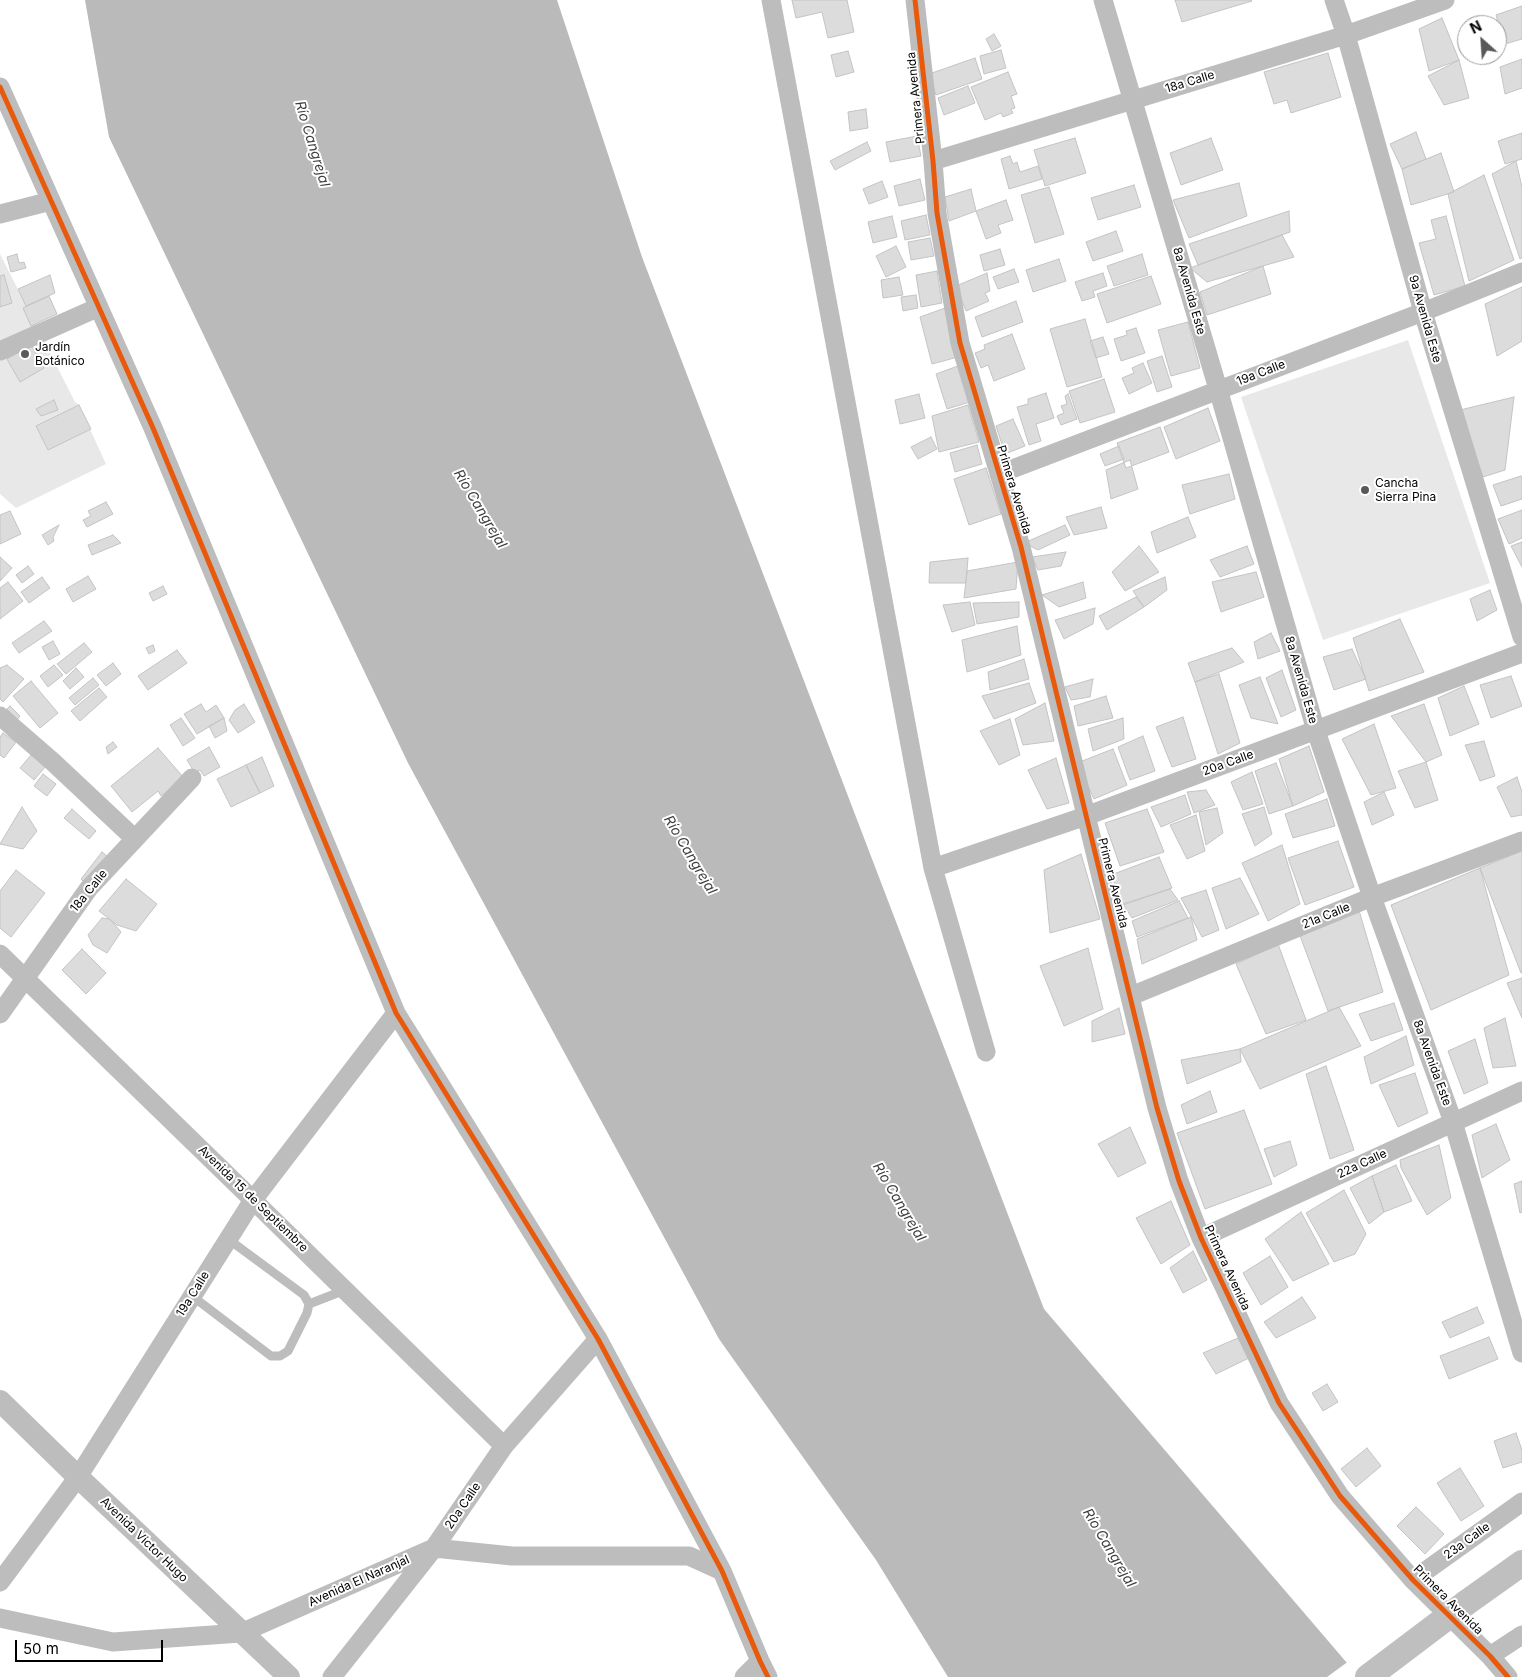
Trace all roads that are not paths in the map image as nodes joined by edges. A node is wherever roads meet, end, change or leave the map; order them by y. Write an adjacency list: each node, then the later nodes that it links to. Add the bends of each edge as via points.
1 (771, 0): 26 (street)
2 (915, 0): 9 (street, Primera Avenida)
3 (1103, 0): 8 (street, 8a Avenida Este)
4 (1334, 0): 6 (street, 9a Avenida Este)
5 (1445, 0): 6 (street, 18a Calle)
6 (1346, 35): 8 (street, 18a Calle); 14 (street, 9a Avenida Este)
7 (0, 87): 10 (street)
8 (1132, 100): 9 (street, 18a Calle); 16 (street, 8a Avenida Este)
9 (933, 161): 17 (street, Primera Avenida, via 937,213 960,343)
10 (51, 201): 11 (street); 13 (street)
11 (0, 214)
12 (1522, 272): 14 (street, 19a Calle)
13 (99, 307): 15 (street); 31 (street, via 153,428)
14 (1423, 312): 16 (street, 19a Calle); 18 (street, 9a Avenida Este)
15 (0, 352)
16 (1218, 389): 17 (street, 19a Calle); 21 (street, 8a Avenida Este)
17 (999, 474): 23 (street, Primera Avenida, via 1021,547)
18 (1522, 637)
19 (1522, 654): 21 (street, 20a Calle)
20 (0, 716): 24 (street)
21 (1316, 731): 23 (street, 20a Calle); 27 (street, 8a Avenida Este)
22 (192, 778): 24 (street, 18a Calle)
23 (1086, 816): 26 (street, 20a Calle); 30 (street, Primera Avenida)
24 (134, 839): 29 (street, 18a Calle, via 89,888)
25 (1522, 841): 27 (street, 21a Calle)
26 (933, 868): 33 (street)
27 (1372, 897): 30 (street, 21a Calle); 35 (street, 8a Avenida Este)
28 (0, 954): 29 (street, Avenida 15 de Septiembre)
29 (25, 978): 32 (street, 18a Calle); 36 (street, Avenida 15 de Septiembre)
30 (1131, 996): 37 (street, Primera Avenida, via 1157,1108 1179,1181)
31 (396, 1013): 36 (street, 19a Calle); 42 (street)
32 (0, 1014)
33 (986, 1052)
34 (1522, 1090): 35 (street, 22a Calle)
35 (1453, 1122): 37 (street, 22a Calle); 43 (street, 8a Avenida Este)
36 (253, 1200): 38 (street, 19a Calle); 39 (street, Avenida 15 de Septiembre)
37 (1201, 1238): 51 (street, Primera Avenida, via 1279,1403 1340,1496)
38 (228, 1239): 40 (street, 19a Calle); 41 (lane, via 304,1294)
39 (345, 1290): 41 (lane); 45 (street, Avenida 15 de Septiembre)
40 (192, 1296): 41 (lane, via 271,1356 280,1356 288,1351); 46 (street, 19a Calle)
41 (309, 1304)
42 (598, 1338): 45 (street, 20a Calle); 50 (street)
43 (1522, 1353)
44 (0, 1401): 46 (street, Avenida Víctor Hugo)
45 (504, 1446): 48 (street, 20a Calle)
46 (78, 1477): 52 (street, 19a Calle); 54 (street, Avenida Víctor Hugo)
47 (1522, 1502): 51 (street, 23a Calle)
48 (434, 1548): 50 (street, Avenida El Naranjal, via 512,1556 689,1556); 54 (street, Avenida El Naranjal); 59 (street, 20a Calle)
49 (1522, 1563): 61 (main road, bridge)
50 (722, 1571): 57 (street)
51 (1413, 1580): 56 (street, Primera Avenida)
52 (0, 1582)
53 (0, 1618): 54 (street, Avenida El Naranjal, via 114,1642)
54 (241, 1633): 58 (street, Avenida Víctor Hugo)
55 (1522, 1635): 56 (street)
56 (1490, 1656): 62 (street, Primera Avenida)
57 (764, 1669): 60 (street)
58 (289, 1677)
59 (332, 1677)
60 (744, 1677)
61 (1368, 1677)
62 (1508, 1677)

